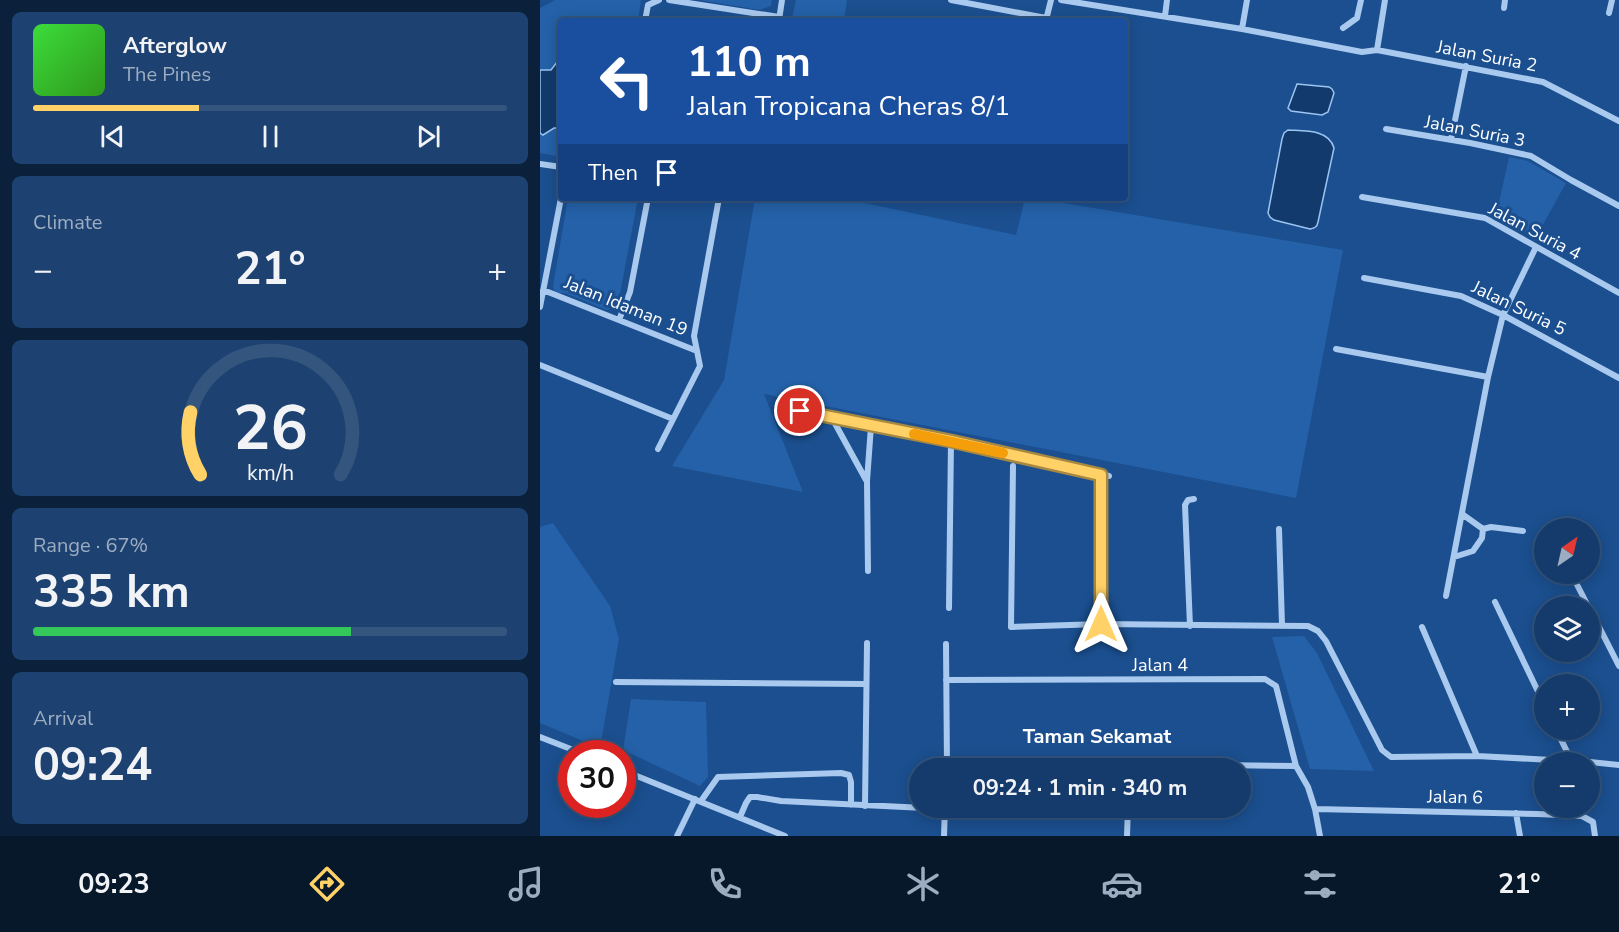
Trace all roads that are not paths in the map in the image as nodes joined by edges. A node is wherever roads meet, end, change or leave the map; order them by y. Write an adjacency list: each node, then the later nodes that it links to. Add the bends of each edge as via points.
1 (659, 0): 17 (street, via 648,5)
2 (669, 0): 18 (street)
3 (782, 0): 19 (street)
4 (951, 0): 20 (street)
5 (1051, 0): 21 (street)
6 (1061, 0): 13 (street, Jalan Suria 2)
7 (1167, 0): 16 (street)
8 (1247, 0): 23 (street)
9 (1361, 0): 22 (street, via 1357,18)
10 (1385, 0): 24 (street)
11 (1505, 0): 14 (street)
12 (1612, 0): 15 (street)
13 (1088, 2): 16 (street, Jalan Suria 2)
14 (1504, 8)
15 (1609, 13)
16 (1165, 16): 23 (street, Jalan Suria 2)
17 (646, 18)
18 (773, 18)
19 (779, 18)
20 (1036, 18)
21 (1046, 18)
22 (1343, 28)
23 (1242, 29): 24 (street, Jalan Suria 2, via 1362,52)
24 (1377, 50): 25 (street, Jalan Suria 2)
25 (1466, 66): 26 (street, Jalan Suria 2, via 1543,82); 28 (street)
26 (1619, 121)
27 (1386, 129): 28 (street, Jalan Suria 3)
28 (1451, 140): 35 (street, Jalan Suria 3, via 1531,156)
29 (540, 164): 30 (street)
30 (558, 167)
31 (1362, 197): 36 (street, Jalan Suria 4, via 1485,218)
32 (560, 201): 38 (street)
33 (647, 201): 42 (street, via 630,292)
34 (718, 201): 44 (street, via 694,336)
35 (1619, 206)
36 (1536, 247): 39 (street, Jalan Suria 4); 41 (street)
37 (1364, 278): 41 (street, Jalan Suria 5, via 1461,296)
38 (543, 290): 40 (street); 42 (street, Jalan Idaman 19)
39 (1619, 293)
40 (540, 307)
41 (1503, 315): 46 (street); 47 (street, Jalan Suria 5)
42 (619, 320): 44 (street, Jalan Idaman 19)
43 (1336, 349): 46 (street)
44 (697, 351): 49 (street, via 700,366)
45 (540, 365): 49 (street)
46 (1488, 377): 59 (street)
47 (1619, 378)
48 (832, 418): 50 (street, via 800,411); 51 (street); 57 (street)
49 (673, 419): 53 (street)
50 (785, 419)
51 (871, 426): 52 (street); 57 (street)
52 (951, 441): 55 (street); 67 (street)
53 (658, 449)
54 (1013, 466): 68 (street, via 1011,627)
55 (1101, 475): 56 (street); 68 (street)
56 (1109, 476)
57 (867, 481): 64 (street)
58 (1194, 499): 70 (street, via 1185,506)
59 (1462, 514): 61 (street); 63 (street)
60 (1280, 529): 69 (street)
61 (1483, 529): 62 (street); 63 (street, via 1473,551)
62 (1523, 531)
63 (1454, 557): 65 (street)
64 (868, 570)
65 (1446, 596)
66 (1495, 602): 78 (street)
67 (949, 608)
68 (1101, 624): 70 (street)
69 (1282, 625): 70 (street); 82 (street, via 1308,626 1318,631 1382,750 1392,757)
70 (1190, 626)
71 (1422, 627): 82 (street)
72 (1600, 629): 75 (street)
73 (867, 643): 79 (street)
74 (946, 644): 76 (street)
75 (1619, 666)
76 (946, 680): 83 (street); 88 (street, Jalan 4, via 1265,680 1276,686)
77 (616, 682): 79 (street)
78 (1534, 683)
79 (866, 684): 92 (street)
80 (540, 737): 81 (street)
81 (558, 744)
82 (1477, 756): 84 (street)
83 (947, 758)
84 (1534, 758)
85 (1600, 763): 86 (street)
86 (1619, 765)
87 (1251, 766): 88 (street)
88 (1296, 766): 94 (street)
89 (636, 776): 90 (street)
90 (698, 800): 91 (street, via 718,777 842,774 849,775); 96 (street); 99 (street)
91 (851, 805): 92 (street); 96 (street, via 750,797)
92 (865, 806): 93 (street)
93 (909, 807)
94 (1315, 809): 95 (street, Jalan 6); 103 (street)
95 (1516, 813): 104 (street); 105 (street, Jalan 6, via 1582,816 1593,822)
96 (741, 818): 100 (street)
97 (945, 818): 101 (street)
98 (1128, 818): 102 (street)
99 (677, 836)
100 (785, 836)
101 (944, 836)
102 (1127, 836)
103 (1320, 836)
104 (1520, 836)
105 (1595, 836)

